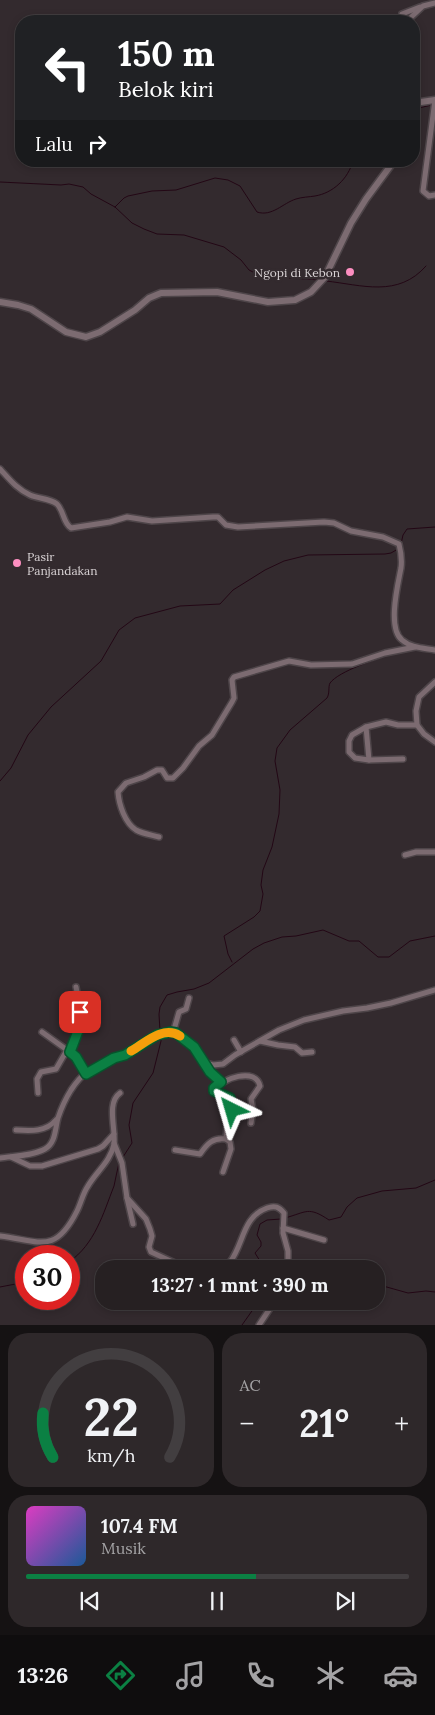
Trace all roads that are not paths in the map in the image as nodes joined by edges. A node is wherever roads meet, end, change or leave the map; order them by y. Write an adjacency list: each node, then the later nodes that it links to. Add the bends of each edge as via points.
1 (435, 2): 2 (street)
2 (423, 6): 3 (street); 4 (street)
3 (402, 14)
4 (413, 15)
5 (435, 100): 6 (street); 8 (street, via 423,191)
6 (420, 103)
7 (390, 167): 9 (street, via 356,215 324,277 311,292 295,300 268,302 217,292 161,293 100,332 86,337 66,332 31,309)
8 (435, 196)
9 (0, 302)
10 (0, 469): 11 (street, via 20,490 55,503 71,528 127,517 152,521 218,517 226,525 238,527 334,523 351,531 391,540 399,544 401,557 396,588 396,629 400,639)
11 (416, 647): 12 (street); 19 (street, via 352,664 311,665 289,661 234,677 232,702 212,735 198,746 173,778 167,778 162,770 157,770 126,783 118,792 123,813 136,830)
12 (435, 650)
13 (435, 682): 14 (street, via 416,704)
14 (417, 725): 15 (street, via 386,722); 16 (street)
15 (366, 727): 18 (street); 18 (street, via 352,735 349,752 355,758)
16 (435, 742)
17 (403, 759): 18 (street)
18 (369, 760)
19 (159, 837)
20 (435, 852): 21 (street)
21 (405, 855)
22 (76, 987): 29 (street, via 80,1012 78,1031)
23 (435, 990): 28 (street, via 391,1003 304,1020)
24 (189, 998): 26 (street, via 186,1009 179,1012)
25 (42, 1032): 29 (street)
26 (174, 1033): 32 (street, via 194,1047); 33 (street, via 157,1035)
27 (234, 1040): 30 (street)
28 (260, 1041): 30 (street); 31 (street, via 297,1048 302,1053)
29 (69, 1051): 33 (street); 35 (street, via 56,1069 41,1072 37,1079)
30 (241, 1052): 32 (street, via 223,1064)
31 (312, 1052)
32 (205, 1063): 34 (street)
33 (86, 1074): 37 (street, via 71,1090)
34 (221, 1082): 38 (street, via 245,1076 255,1077 259,1082 260,1086 251,1099); 41 (street, via 214,1091 230,1098 232,1108)
35 (38, 1093)
36 (120, 1093): 40 (street, via 114,1102)
37 (58, 1117): 39 (street, via 46,1128); 44 (street, via 51,1144 30,1154)
38 (251, 1123)
39 (16, 1130)
40 (114, 1134): 42 (street); 44 (street, via 98,1149 42,1166 30,1166)
41 (226, 1139): 43 (street, via 212,1140 200,1154); 46 (street, via 231,1149)
42 (114, 1142): 47 (street, via 122,1163); 50 (street, via 109,1157 88,1186 65,1231 44,1242)
43 (175, 1150)
44 (11, 1157): 45 (street)
45 (0, 1158)
46 (223, 1172)
47 (127, 1198): 48 (street); 52 (street, via 148,1223 152,1236 151,1252)
48 (133, 1224)
49 (283, 1228): 51 (street); 53 (street, via 285,1218 282,1210 275,1206 257,1213); 54 (street)
50 (0, 1236)
51 (324, 1240)
52 (168, 1260)
53 (230, 1260)
54 (288, 1260)
55 (269, 1310): 56 (street)
56 (259, 1325)

